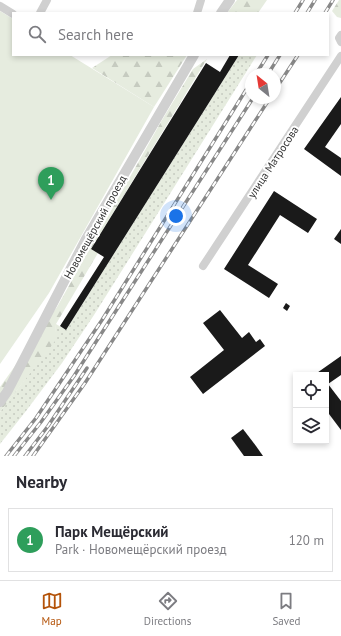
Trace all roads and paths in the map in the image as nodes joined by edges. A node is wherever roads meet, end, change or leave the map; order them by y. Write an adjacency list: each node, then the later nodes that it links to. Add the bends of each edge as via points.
1 (47, 0): 5 (street)
2 (201, 0): 6 (street)
3 (230, 0): 7 (street)
4 (0, 6): 8 (street)
5 (41, 12)
6 (197, 12)
7 (222, 12)
8 (12, 13)
9 (341, 35): 10 (street, via 338,38)
10 (341, 42)
11 (193, 56): 14 (street, Новомещёрский проезд, via 86,238 36,338)
12 (341, 56): 13 (street, улица Матросова)
13 (203, 266)
14 (0, 402)

